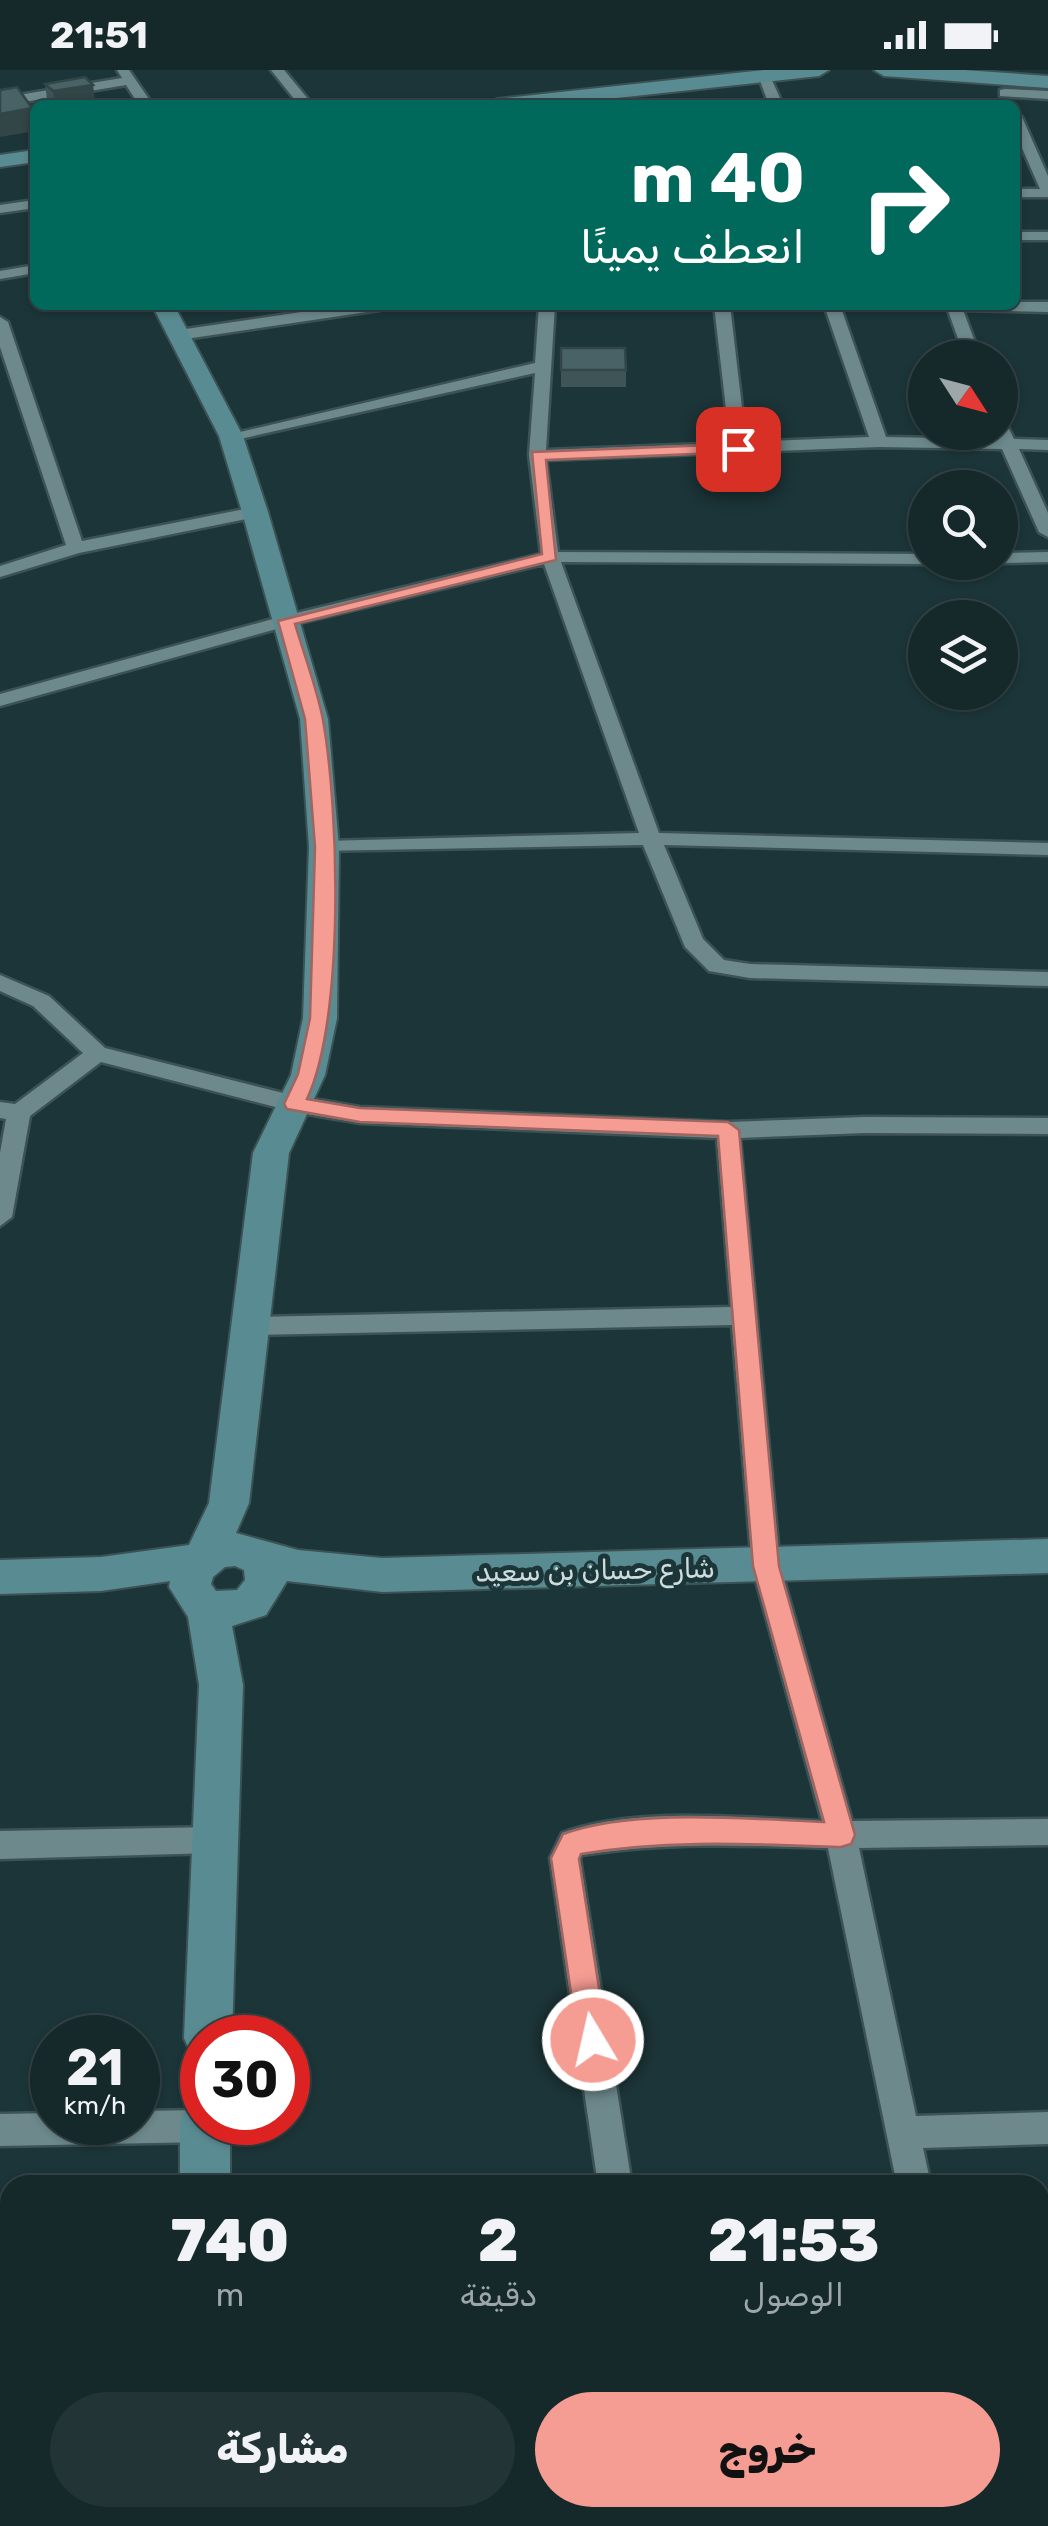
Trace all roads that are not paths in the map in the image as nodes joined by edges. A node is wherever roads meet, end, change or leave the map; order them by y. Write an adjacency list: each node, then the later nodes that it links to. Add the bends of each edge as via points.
1 (277, 70): 13 (street)
2 (819, 70): 5 (street)
3 (884, 70): 9 (street)
4 (959, 70): 9 (street)
5 (761, 74): 7 (street); 15 (street)
6 (127, 75): 12 (street); 16 (street)
7 (713, 76): 11 (street)
8 (1048, 82): 9 (street)
9 (1002, 88): 10 (street)
10 (1048, 95)
11 (623, 98): 14 (street)
12 (143, 100)
13 (302, 100)
14 (587, 100)
15 (774, 100)
16 (0, 102)
17 (1020, 128): 18 (street)
18 (1025, 139): 19 (street); 22 (street)
19 (1048, 139)
20 (30, 156): 21 (street)
21 (2, 158)
22 (1048, 192): 23 (street)
23 (1020, 193)
24 (30, 205): 25 (street)
25 (0, 208)
26 (1020, 236): 27 (street)
27 (1048, 236)
28 (30, 270): 29 (street)
29 (0, 274)
30 (1020, 306): 31 (street)
31 (1048, 307)
32 (166, 310): 39 (street)
33 (346, 310): 39 (street)
34 (547, 310): 41 (street)
35 (723, 310): 49 (street)
36 (834, 310): 45 (street)
37 (956, 310): 40 (street)
38 (0, 322): 42 (street)
39 (179, 335): 44 (street)
40 (967, 340)
41 (544, 366): 44 (street); 51 (street)
42 (19, 386): 43 (street); 54 (street, via 62,490)
43 (0, 392)
44 (231, 436): 52 (street)
45 (880, 442): 46 (street); 49 (street)
46 (908, 443)
47 (1018, 445): 48 (street)
48 (1048, 445)
49 (738, 449): 51 (street)
50 (1010, 450): 53 (street)
51 (538, 456): 55 (street)
52 (255, 512): 54 (street); 60 (street)
53 (1048, 532)
54 (74, 548): 59 (street)
55 (550, 557): 58 (street); 60 (street); 62 (street)
56 (1048, 557): 57 (street)
57 (1018, 558)
58 (908, 559)
59 (0, 572)
60 (286, 621): 61 (street); 63 (street, via 314,719)
61 (0, 700)
62 (651, 839): 63 (street); 64 (street); 65 (street, via 694,942 717,966)
63 (324, 847): 68 (street, via 320,1018)
64 (1048, 849)
65 (1048, 978)
66 (0, 982): 67 (street, via 41,1002)
67 (97, 1054): 68 (street); 69 (street)
68 (294, 1104): 71 (street, via 360,1115); 74 (street, via 272,1153)
69 (10, 1111): 72 (street)
70 (1048, 1126): 71 (street)
71 (728, 1130): 73 (street)
72 (0, 1218)
73 (743, 1316): 74 (street); 78 (street)
74 (252, 1326): 75 (street)
75 (229, 1503): 77 (street); 81 (street)
76 (1048, 1556): 78 (street, شارع حسان بن سعيد)
77 (202, 1558): 79 (street); 81 (street, via 226,1550); 82 (street, via 190,1577 193,1596)
78 (766, 1566): 81 (street, شارع حسان بن سعيد); 85 (street)
79 (101, 1574): 80 (street); 82 (street)
80 (0, 1577)
81 (253, 1579): 82 (street, via 229,1610); 83 (street)
82 (204, 1606): 83 (street)
83 (221, 1685): 86 (street)
84 (1048, 1832): 85 (street)
85 (841, 1835): 92 (street); 95 (street, via 718,1830 629,1834 570,1846 564,1858)
86 (214, 1840): 87 (street); 88 (street)
87 (0, 1845)
88 (209, 2015)
89 (180, 2125): 91 (street)
90 (1048, 2128): 92 (street)
91 (0, 2130)
92 (902, 2132): 96 (street)
93 (205, 2145): 94 (street)
94 (205, 2175)
95 (613, 2175)
96 (912, 2175)

